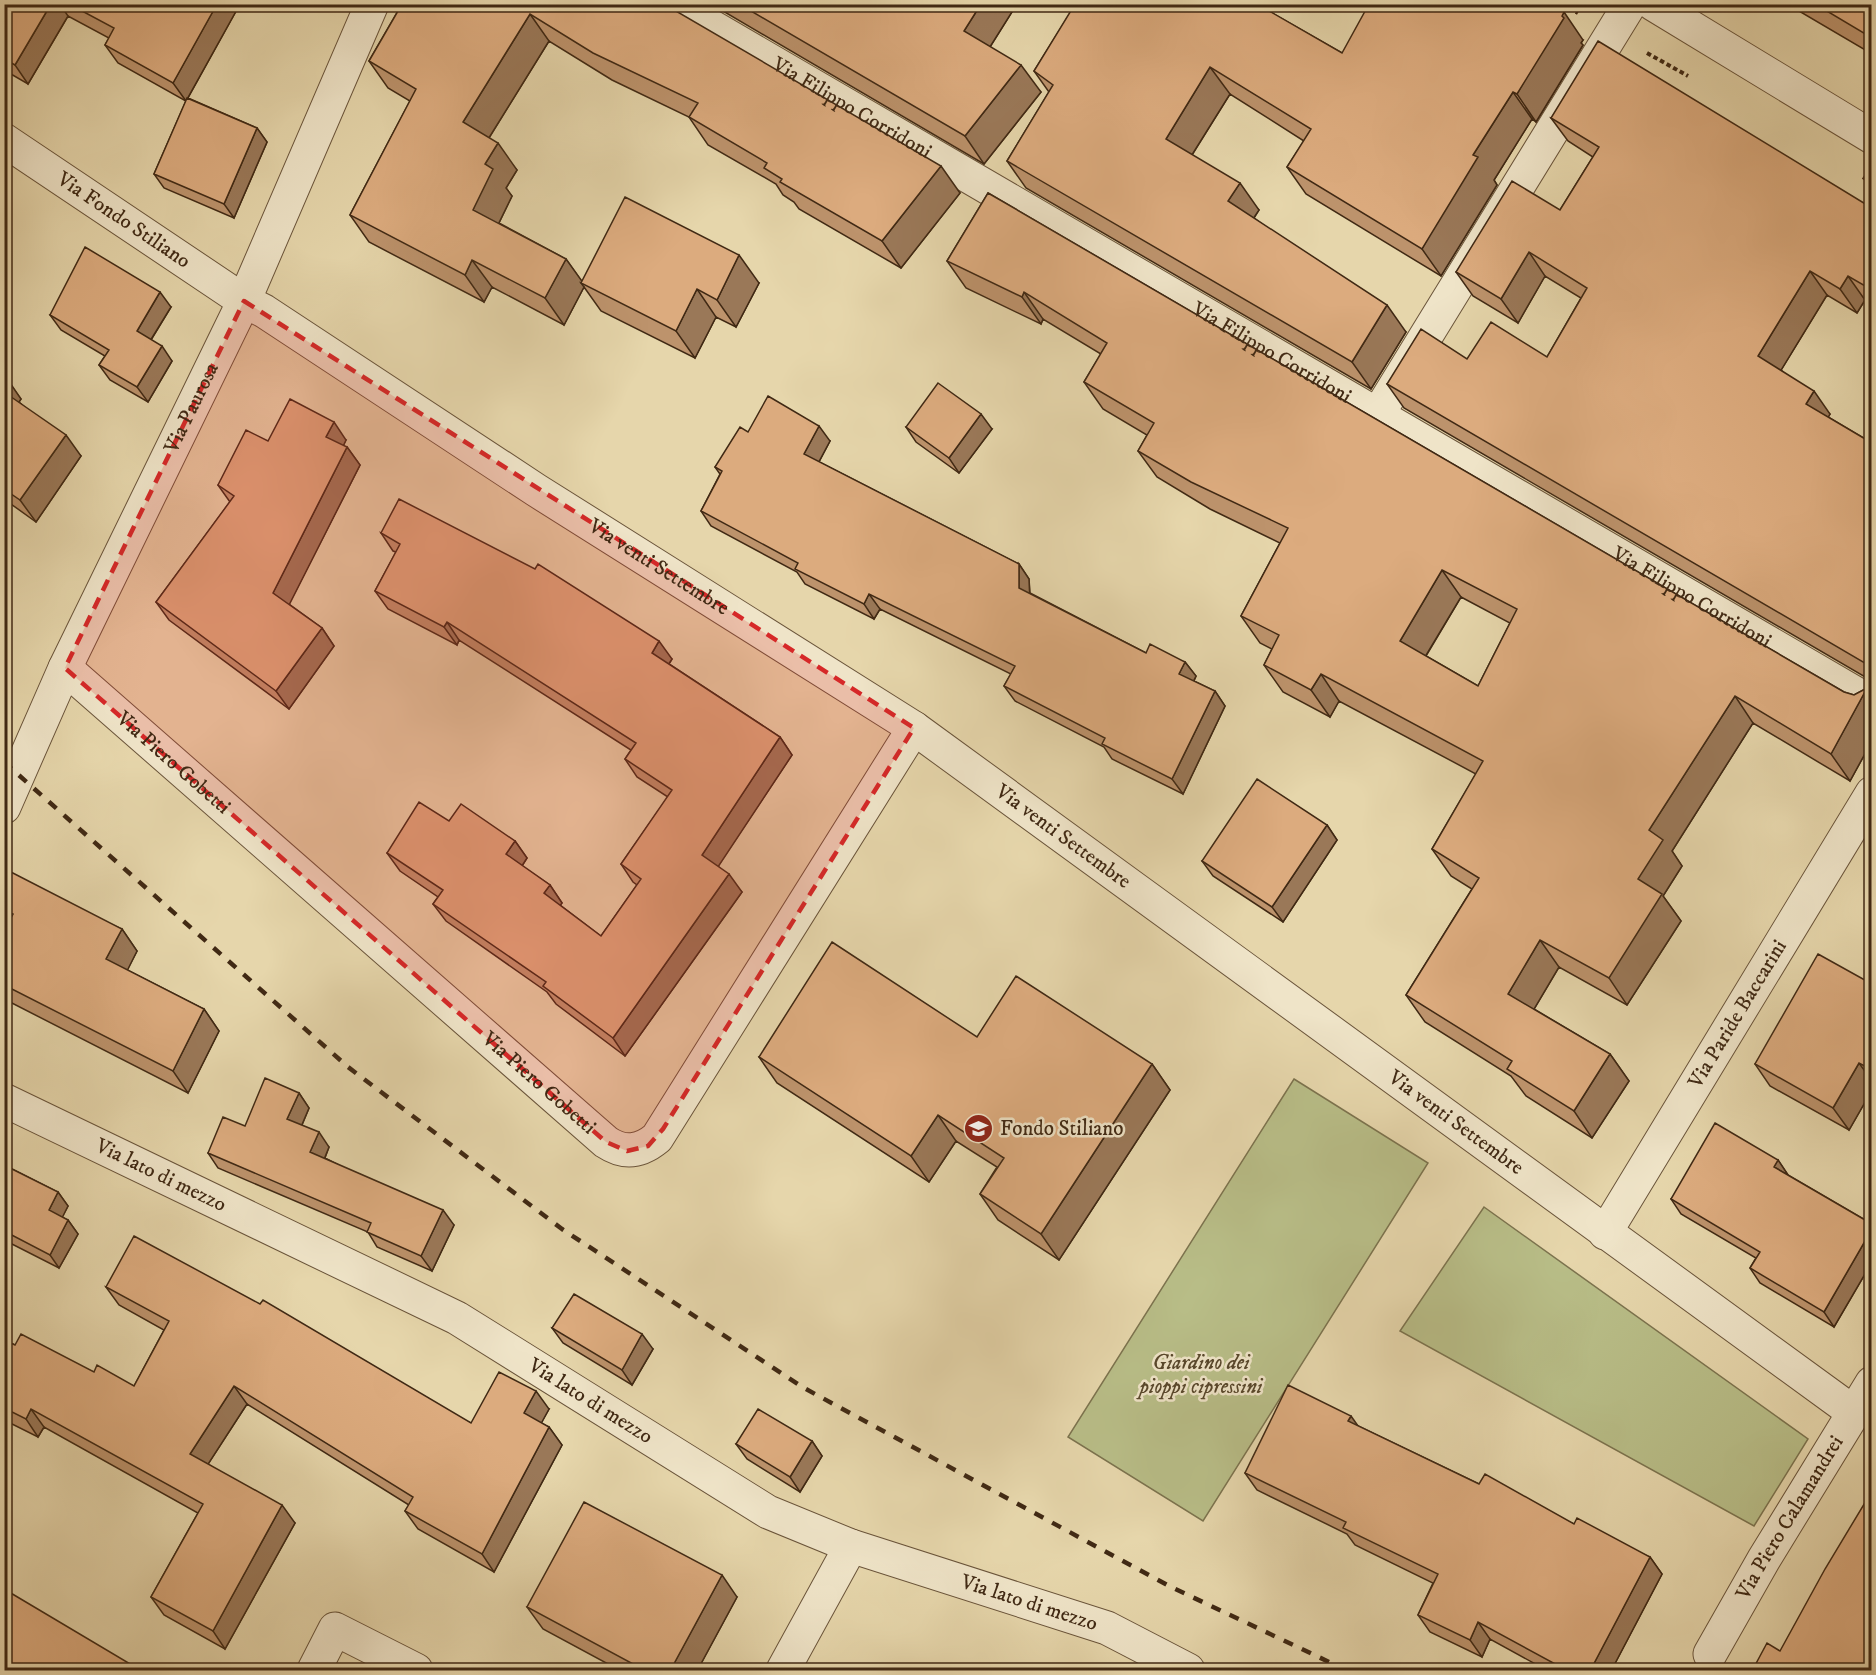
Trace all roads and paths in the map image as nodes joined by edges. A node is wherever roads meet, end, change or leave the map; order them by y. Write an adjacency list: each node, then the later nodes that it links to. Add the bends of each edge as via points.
1 (372, 4): 7 (street, Via Paurosa)
2 (673, 4): 8 (street, Via Filippo Corridoni)
3 (1630, 4): 8 (street)
4 (1653, 4): 5 (street)
5 (1872, 137)
6 (4, 140): 7 (street, Via Fondo Stiliano)
7 (244, 301): 9 (street, Via Paurosa); 11 (street, Via venti Settembre)
8 (1378, 414): 10 (street, Via Filippo Corridoni)
9 (65, 668): 11 (street, Via Piero Gobetti, via 606,1142 627,1151 648,1146 657,1138); 13 (street, Via Paurosa)
10 (1872, 703)
11 (914, 728): 15 (street, Via venti Settembre)
12 (1872, 793): 15 (street, Via Paride Baccarini)
13 (4, 807)
14 (4, 1100): 18 (street, Via lato di mezzo, via 457,1318 768,1512)
15 (1605, 1233): 17 (street, Via venti Settembre)
16 (1872, 1383): 17 (street, Via Piero Calamandrei)
17 (1853, 1413): 19 (street, Via Piero Calamandrei)
18 (851, 1546): 22 (street); 23 (street, Via lato di mezzo, via 1107,1628)
19 (1710, 1654)
20 (314, 1671): 21 (street, via 335,1629)
21 (416, 1671)
22 (783, 1671)
23 (1188, 1671)

